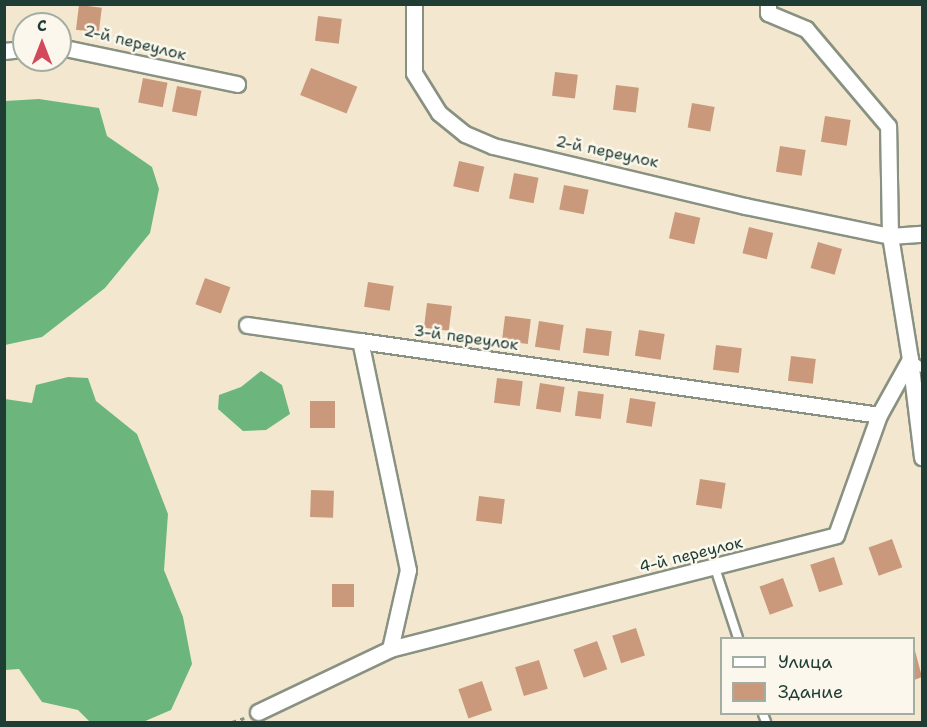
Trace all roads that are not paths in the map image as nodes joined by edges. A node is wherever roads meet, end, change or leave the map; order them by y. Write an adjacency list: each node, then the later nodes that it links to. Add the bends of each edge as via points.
1 (414, 4): 6 (street, 2-й переулок, via 414,73 439,113 465,134 493,146)
2 (768, 4): 6 (street, via 768,13 806,29 888,126)
3 (72, 50): 4 (street, 2-й переулок)
4 (237, 84)
5 (922, 234): 6 (street, 2-й переулок)
6 (890, 236): 9 (street)
7 (247, 325): 8 (street, 3-й переулок)
8 (360, 341): 10 (street, 3-й переулок); 14 (street, via 408,570)
9 (916, 363): 10 (street, 4-й переулок); 11 (street)
10 (879, 415): 12 (street, 4-й переулок, via 836,535)
11 (922, 457)
12 (715, 568): 13 (lane); 14 (street, 4-й переулок)
13 (737, 637)
14 (390, 649): 15 (street, 4-й переулок)
15 (258, 712)

